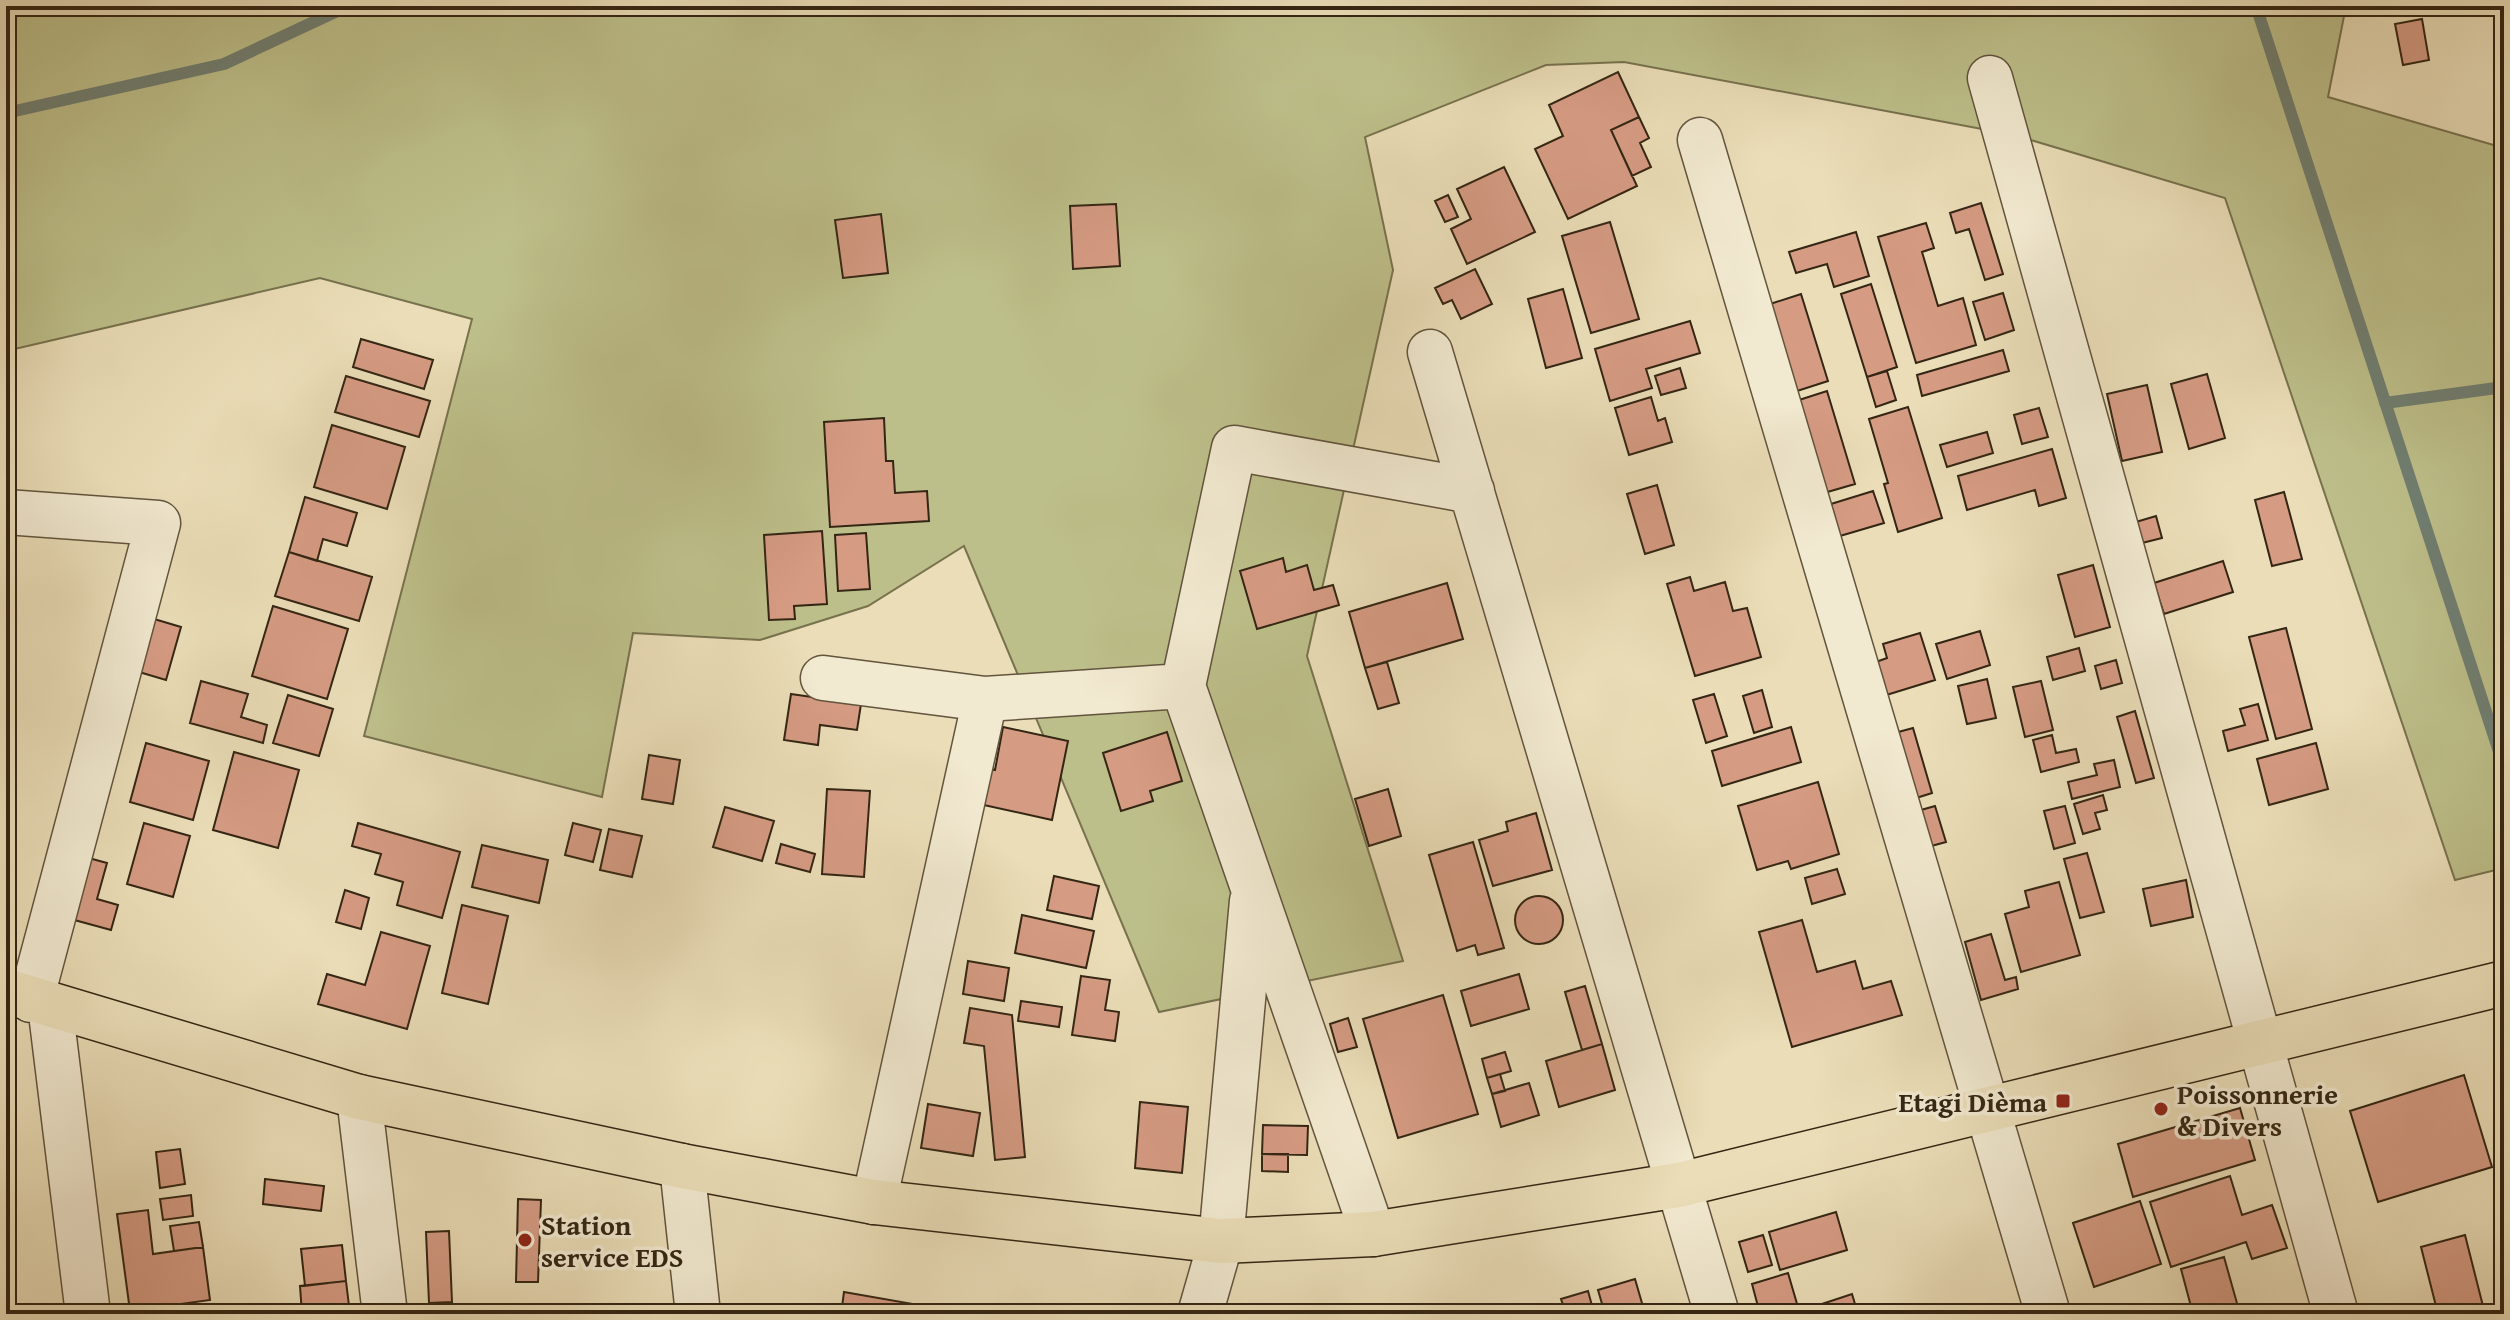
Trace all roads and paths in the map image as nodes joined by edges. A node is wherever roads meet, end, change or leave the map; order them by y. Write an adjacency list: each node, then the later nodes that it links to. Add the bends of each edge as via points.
1 (1990, 78): 12 (street)
2 (1700, 140): 14 (street)
3 (1430, 352): 4 (street)
4 (1472, 491): 7 (street, via 1234,448); 16 (street)
5 (6, 512): 11 (street, via 158,523)
6 (823, 678): 8 (street)
7 (1183, 686): 8 (street); 9 (street)
8 (985, 699): 17 (street)
9 (1253, 887): 18 (street); 19 (street)
10 (2504, 983): 12 (main road)
11 (29, 999): 13 (main road); 20 (street)
12 (2260, 1043): 14 (main road); 28 (street)
13 (359, 1097): 15 (main road); 23 (street)
14 (1988, 1110): 16 (main road); 27 (street)
15 (682, 1166): 17 (main road); 24 (street)
16 (1679, 1185): 18 (main road); 26 (street)
17 (874, 1202): 19 (main road)
18 (1373, 1234): 19 (main road)
19 (1221, 1241): 25 (street)
20 (79, 1242): 21 (street); 22 (street)
21 (59, 1314)
22 (88, 1314)
23 (385, 1314)
24 (698, 1314)
25 (1200, 1314)
26 (1717, 1314)
27 (2048, 1314)
28 (2336, 1314)

